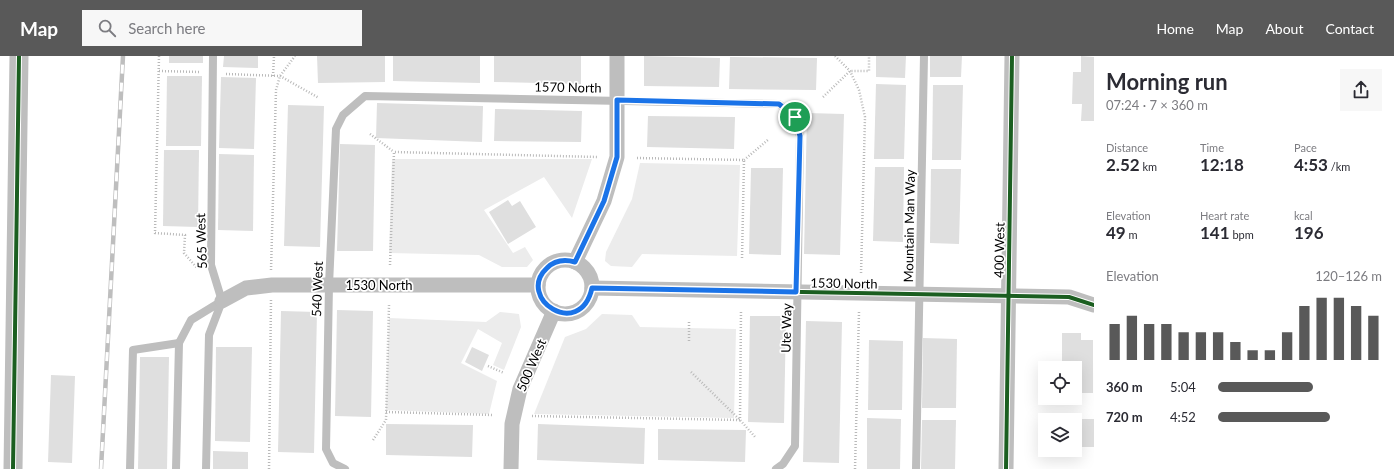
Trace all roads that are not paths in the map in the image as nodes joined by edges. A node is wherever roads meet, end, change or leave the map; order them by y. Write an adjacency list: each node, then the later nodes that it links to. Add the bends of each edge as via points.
1 (19, 56): 21 (street)
2 (213, 56): 16 (lane, 565 West, via 211,265)
3 (617, 56): 6 (street)
4 (924, 56): 14 (lane, Mountain Man Way)
5 (1012, 56): 15 (street, 400 West)
6 (617, 100): 7 (lane, 1570 North, via 365,96); 8 (lane, 1570 North, via 779,104); 9 (street, via 617,157 604,201)
7 (342, 115): 10 (lane, 540 West, via 336,129)
8 (795, 117): 13 (lane, Ute Way, via 800,136)
9 (575, 262): 11 (street, via 567,260 551,264 540,277); 12 (street, via 588,272)
10 (329, 285): 11 (street, 1530 North); 16 (street, 1530 North, via 246,288); 25 (lane, 540 West, via 326,449 333,463)
11 (538, 285): 18 (street, via 542,301)
12 (592, 288): 13 (street, 1530 North); 18 (street, via 586,304 579,310 567,313)
13 (796, 292): 14 (street, 1530 North); 20 (lane, Ute Way, via 795,446)
14 (920, 294): 15 (street, 1530 North); 27 (lane, Mountain Man Way)
15 (1008, 296): 17 (street, 1530 North, via 1069,297); 28 (street, 400 West)
16 (222, 301): 19 (lane, via 191,320); 24 (lane, via 209,335)
17 (1094, 305)
18 (554, 311): 26 (street, 500 West, via 520,389 512,424)
19 (179, 343): 22 (lane, via 133,350); 23 (lane)
20 (780, 467)
21 (13, 469)
22 (130, 469)
23 (176, 469)
24 (206, 469)
25 (345, 469)
26 (511, 469)
27 (916, 469)
28 (1006, 469)

